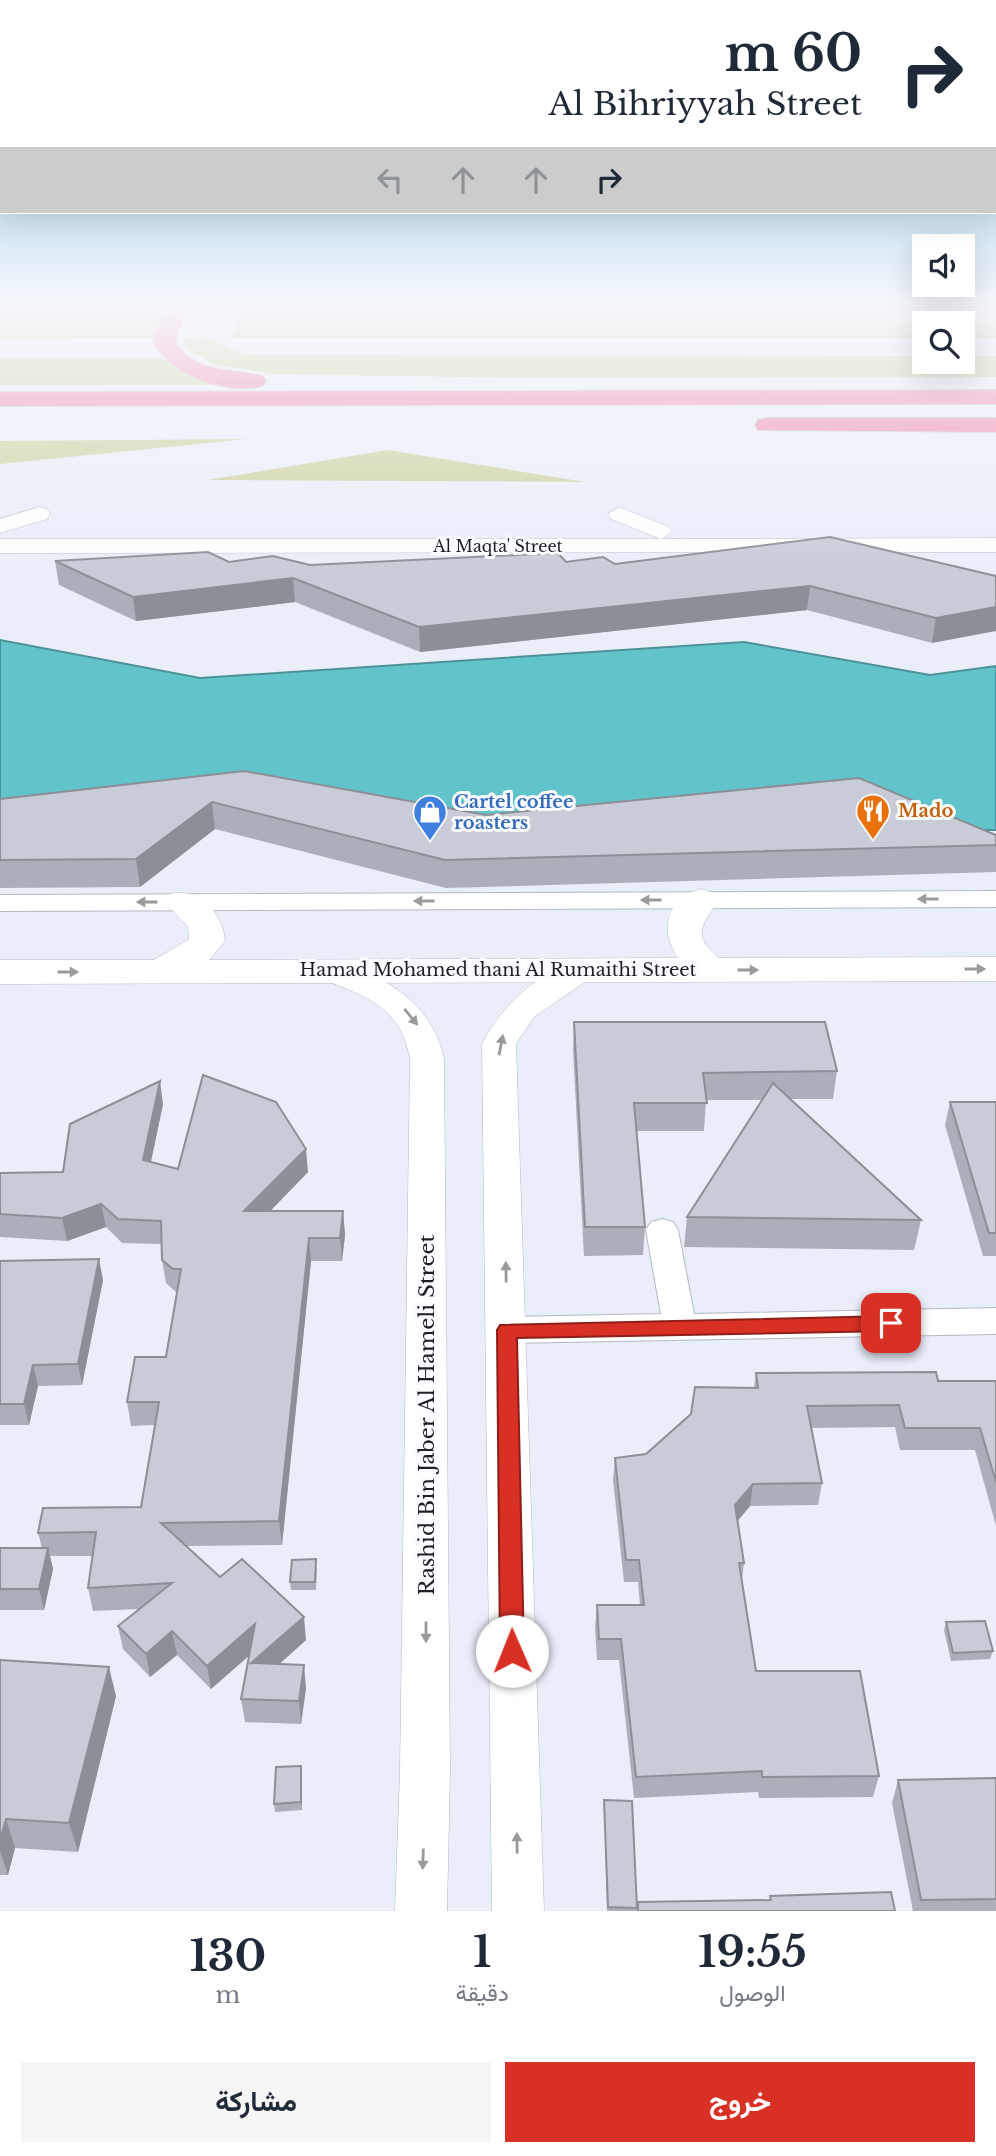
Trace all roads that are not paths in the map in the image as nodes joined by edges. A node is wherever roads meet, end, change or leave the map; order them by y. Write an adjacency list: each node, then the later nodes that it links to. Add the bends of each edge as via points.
1 (661, 395): 4 (highway)
2 (996, 397): 4 (highway)
3 (0, 399): 4 (highway)
4 (694, 399)
5 (750, 425): 6 (highway)
6 (857, 425): 7 (highway); 8 (highway)
7 (996, 425)
8 (996, 436)
9 (39, 514): 11 (street)
10 (619, 514): 14 (street)
11 (0, 526)
12 (996, 531): 14 (street, Al Maqta' Street)
13 (0, 532): 14 (street, Al Maqta' Street)
14 (672, 536): 15 (street, Al Maqta' Street); 16 (street, Al Maqta' Street)
15 (996, 545)
16 (0, 546)
17 (996, 899): 18 (street, one-way to 18)
18 (701, 900): 19 (street, one-way to 19); 23 (main road, via 685,918 682,929 689,951)
19 (183, 902): 20 (street, one-way to 20); 25 (main road, via 206,924 206,942)
20 (0, 903)
21 (996, 969): 23 (main road, Hamad Mohamed thani Al Rumaithi Street, one-way to 21)
22 (581, 970): 23 (main road, Hamad Mohamed thani Al Rumaithi Street); 26 (main road, Hamad Mohamed thani Al Rumaithi Street); 30 (street, one-way to 22, via 499,1044 520,1009)
23 (710, 970)
24 (0, 972): 25 (main road, Hamad Mohamed thani Al Rumaithi Street, one-way to 25)
25 (161, 972): 26 (main road, Hamad Mohamed thani Al Rumaithi Street)
26 (332, 972): 31 (street, Rashid Bin Jaber Al Hameli Street, one-way to 31, via 374,988 408,1011 422,1034 428,1059)
27 (662, 1230): 29 (street)
28 (996, 1321): 29 (street)
29 (680, 1327): 30 (street)
30 (507, 1330): 32 (street, one-way to 30)
31 (421, 1911)
32 (518, 1911)

